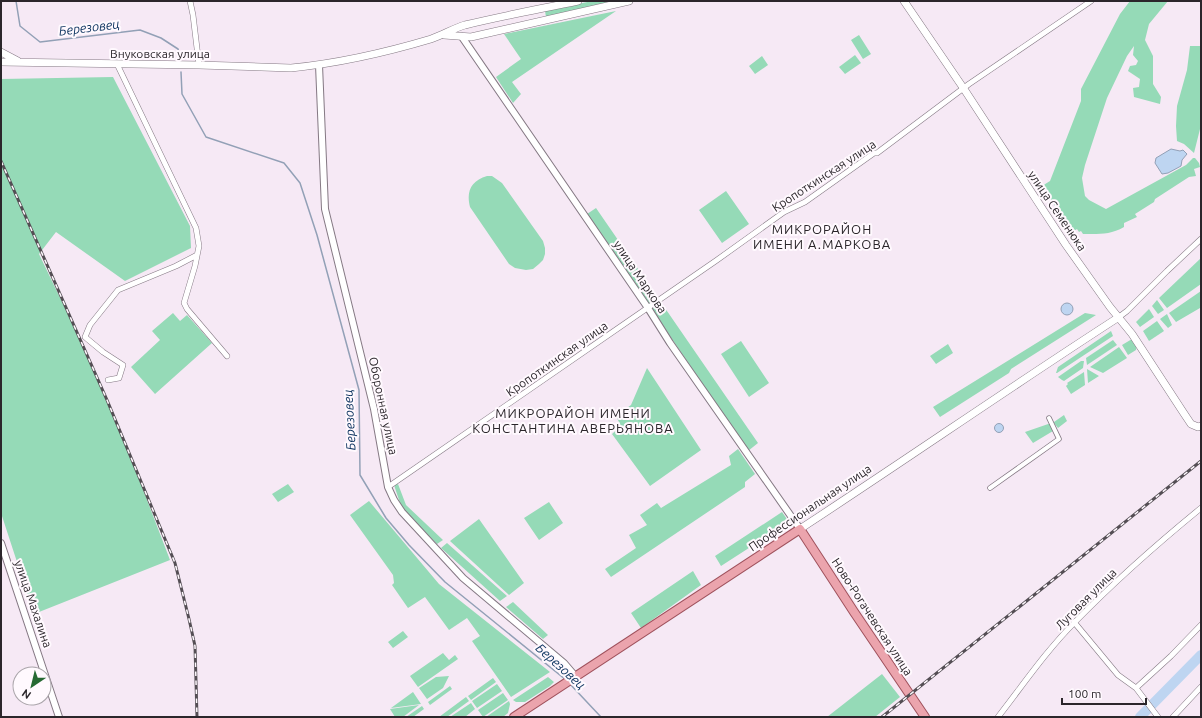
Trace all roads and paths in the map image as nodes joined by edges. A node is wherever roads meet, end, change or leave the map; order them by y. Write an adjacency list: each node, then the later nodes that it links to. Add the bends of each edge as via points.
1 (190, 1): 16 (street)
2 (578, 1): 6 (main road)
3 (629, 1): 7 (main road)
4 (904, 1): 17 (main road, улица Семенюка)
5 (1090, 1): 17 (street, Кропоткинская улица)
6 (541, 9): 7 (main road); 8 (main road)
7 (543, 21): 10 (main road)
8 (459, 27): 9 (main road); 10 (main road)
9 (443, 35): 10 (main road); 15 (main road, Внуковская улица, via 353,60)
10 (462, 37): 20 (street, улица Маркова)
11 (1, 52): 13 (main road)
12 (1, 62): 13 (main road, Внуковская улица)
13 (24, 63): 14 (main road, Внуковская улица)
14 (117, 64): 16 (main road, Внуковская улица); 19 (street, via 196,228 199,246)
15 (319, 64): 16 (main road, Внуковская улица, via 291,68); 26 (street, Оборонная улица, via 325,209 374,409)
16 (199, 65)
17 (964, 89): 20 (street, Кропоткинская улица, via 877,154 874,153 805,202 784,212); 21 (main road, улица Семенюка, via 1066,245)
18 (1201, 239): 21 (street)
19 (197, 255): 22 (street, via 184,303); 23 (street, via 118,290 90,325 85,337 123,365 119,378)
20 (648, 308): 26 (street, Кропоткинская улица); 29 (street, улица Маркова)
21 (1119, 318): 25 (main road, улица Семенюка, via 1191,424); 29 (main road, Профессиональная улица)
22 (227, 356)
23 (108, 380)
24 (1049, 418): 27 (street, via 1059,438)
25 (1199, 427)
26 (388, 487): 33 (street, Оборонная улица, via 402,512 463,578 564,663)
27 (990, 488)
28 (1201, 508): 31 (street, Луговая улица)
29 (800, 528): 33 (main road, Профессиональная улица); 38 (main road, Ново-Рогачевская улица)
30 (1, 543): 36 (street, улица Махалина)
31 (1074, 622): 35 (street, via 1118,675); 39 (street, Луговая улица)
32 (1201, 625): 35 (street)
33 (571, 680): 37 (main road, Профессиональная улица)
34 (1201, 687): 41 (street)
35 (1136, 688): 40 (street)
36 (59, 717)
37 (514, 717)
38 (925, 717)
39 (998, 717)
40 (1158, 717)
41 (1173, 717)

